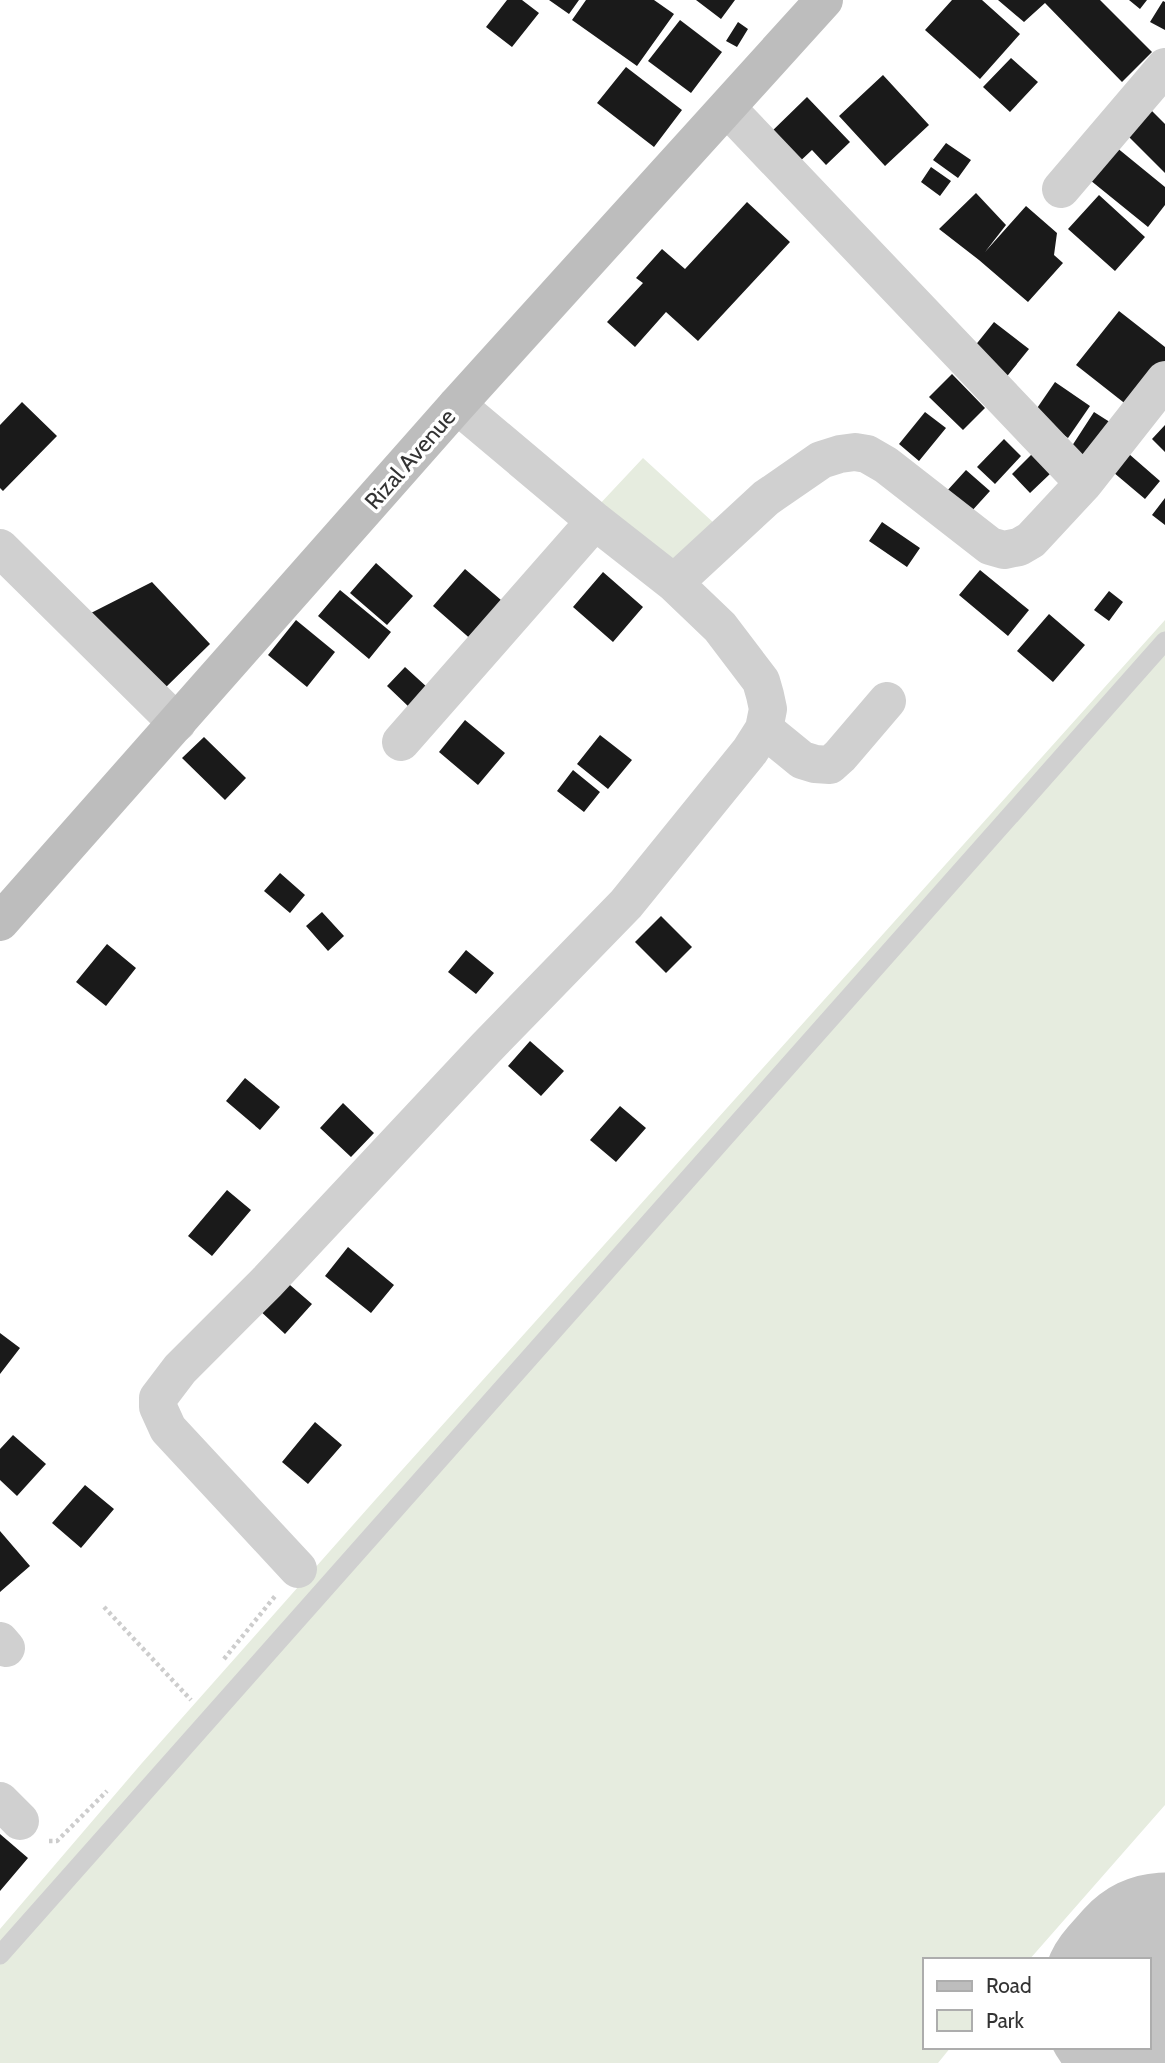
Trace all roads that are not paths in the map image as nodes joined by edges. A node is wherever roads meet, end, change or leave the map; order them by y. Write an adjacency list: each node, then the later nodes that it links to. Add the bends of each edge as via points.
1 (824, 0): 3 (street, Rizal Avenue)
2 (1165, 67): 4 (street)
3 (727, 108): 6 (street, Rizal Avenue); 7 (street)
4 (1060, 189)
5 (1165, 380): 7 (street)
6 (457, 405): 8 (street); 13 (street, Rizal Avenue)
7 (1084, 483): 10 (street, via 1031,540 1004,550 977,538 886,465 867,454 840,454 821,460 766,498)
8 (595, 521): 10 (street); 15 (street)
9 (0, 548): 13 (street)
10 (674, 583): 14 (street, via 720,627 761,681 768,709)
11 (1165, 641): 18 (lane)
12 (887, 701): 14 (street, via 830,765 802,760)
13 (177, 723): 16 (street, Rizal Avenue)
14 (764, 729): 17 (street, via 626,904 180,1368 158,1398 160,1416 168,1429)
15 (401, 742)
16 (0, 922)
17 (298, 1569)
18 (0, 1955)

